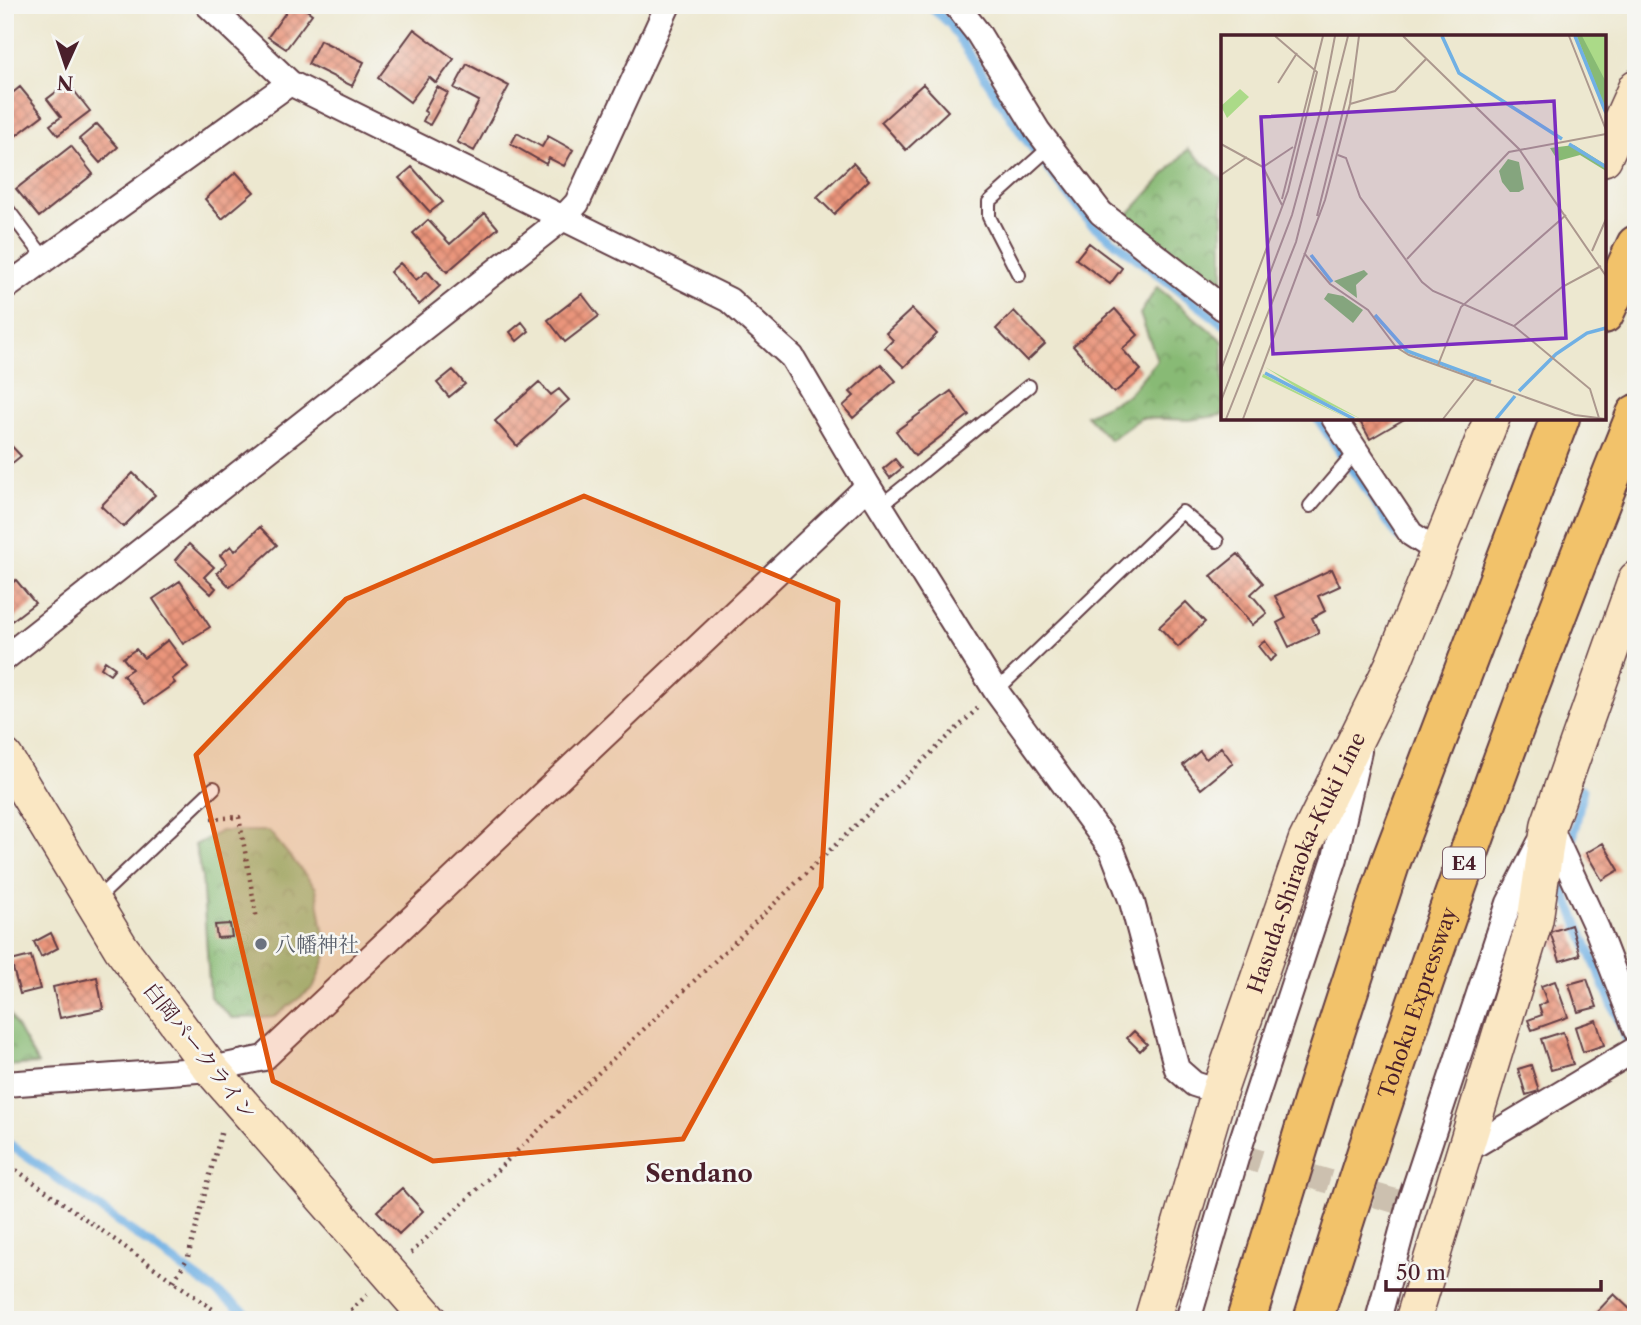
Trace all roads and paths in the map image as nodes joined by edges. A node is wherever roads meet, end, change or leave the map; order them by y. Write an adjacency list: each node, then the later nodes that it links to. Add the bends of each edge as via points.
1 (208, 5): 4 (street)
2 (668, 5): 9 (street, via 577,203)
3 (956, 5): 6 (street)
4 (290, 83): 9 (street); 11 (street)
5 (1636, 87): 7 (street)
6 (1051, 147): 12 (lane, via 989,202 989,217); 14 (street, via 1101,213)
7 (1606, 154)
8 (5, 206): 11 (lane)
9 (563, 218): 22 (street, via 729,300 760,325 792,357); 27 (street)
10 (1636, 244): 15 (highway)
11 (46, 260): 13 (street)
12 (1019, 275)
13 (5, 288)
14 (1221, 306)
15 (1606, 310)
16 (1029, 386): 22 (lane)
17 (1636, 414): 50 (highway, Tohoku Expressway / E4, via 1497,769 1384,1092)
18 (1335, 420): 21 (street)
19 (1491, 420): 25 (street, Hasuda-Shiraoka-Kuki Line)
20 (1559, 420): 49 (highway, via 1390,864)
21 (1355, 453): 23 (lane); 25 (street, via 1411,534)
22 (874, 496): 28 (street); 38 (street, via 264,1058)
23 (1310, 506)
24 (1217, 541): 28 (lane, via 1182,512)
25 (1439, 552): 29 (street, Hasuda-Shiraoka-Kuki Line)
26 (1636, 579): 33 (street)
27 (5, 657)
28 (996, 691): 40 (street, via 1112,850 1132,902 1177,1069 1194,1084); 43 (path)
29 (1364, 724): 40 (street, Hasuda-Shiraoka-Kuki Line, via 1306,841); 48 (street, via 1335,858)
30 (5, 757): 34 (street, 白岡パークライン)
31 (214, 788): 32 (lane)
32 (177, 821): 34 (lane); 35 (path, via 239,817)
33 (1549, 824): 36 (street); 41 (street, via 1535,920); 51 (street, via 1509,903 1409,1205)
34 (93, 903): 38 (street, 白岡パークライン)
35 (257, 920)
36 (1636, 1030)
37 (1636, 1049): 41 (street)
38 (221, 1082): 39 (street); 43 (street, 白岡パークライン); 44 (path, via 188,1257)
39 (5, 1084)
40 (1219, 1092): 47 (street, Hasuda-Shiraoka-Kuki Line)
41 (1465, 1152): 52 (street)
42 (5, 1162): 44 (path)
43 (388, 1275): 46 (street, 白岡パークライン)
44 (173, 1281): 45 (path)
45 (228, 1320)
46 (430, 1320)
47 (1152, 1320)
48 (1188, 1320)
49 (1246, 1320)
50 (1313, 1320)
51 (1378, 1320)
52 (1413, 1320)

